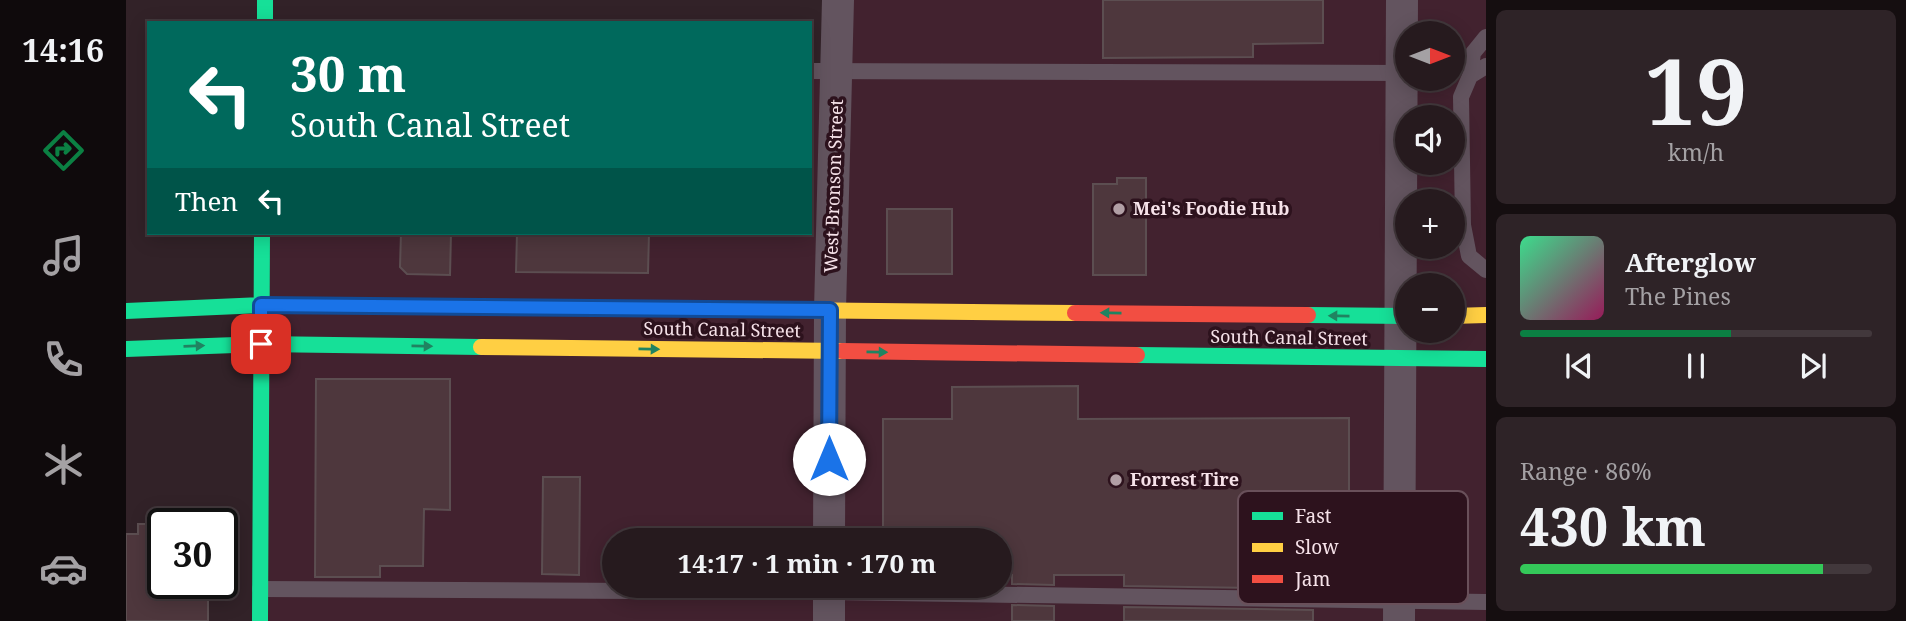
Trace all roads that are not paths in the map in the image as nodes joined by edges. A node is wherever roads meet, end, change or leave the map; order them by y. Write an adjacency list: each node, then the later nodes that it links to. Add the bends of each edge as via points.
1 (265, 0): 4 (main road)
2 (838, 0): 8 (street, West Bronson Street)
3 (1402, 0): 5 (street)
4 (265, 21)
5 (1403, 21)
6 (1486, 37): 10 (lane, via 1473,53)
7 (1486, 66): 10 (lane)
8 (824, 71): 9 (lane); 16 (street, West Bronson Street)
9 (1395, 73)
10 (1478, 76): 13 (lane, via 1461,97 1462,225 1469,256)
11 (1404, 91): 14 (street)
12 (262, 235): 15 (main road)
13 (1486, 270)
14 (1404, 273)
15 (261, 305): 16 (main road, South Canal Street); 17 (main road, South Canal Street); 22 (main road)
16 (830, 310): 20 (main road, South Canal Street, one-way to 16); 24 (street, West Bronson Street)
17 (126, 311)
18 (1486, 315): 19 (main road)
19 (1465, 316)
20 (1395, 317)
21 (1401, 343): 25 (street)
22 (261, 344): 23 (main road, South Canal Street, one-way to 22); 24 (main road, South Canal Street, one-way to 24); 29 (main road)
23 (126, 349)
24 (829, 351): 25 (main road, South Canal Street, one-way to 25); 28 (street, West Bronson Street)
25 (1399, 359): 26 (main road, South Canal Street); 27 (street)
26 (1486, 359)
27 (1399, 491)
28 (829, 528)
29 (260, 589): 30 (lane); 35 (main road)
30 (829, 600): 34 (lane)
31 (1486, 602): 33 (lane)
32 (1467, 604): 34 (lane)
33 (1468, 604)
34 (1399, 611)
35 (260, 621)

